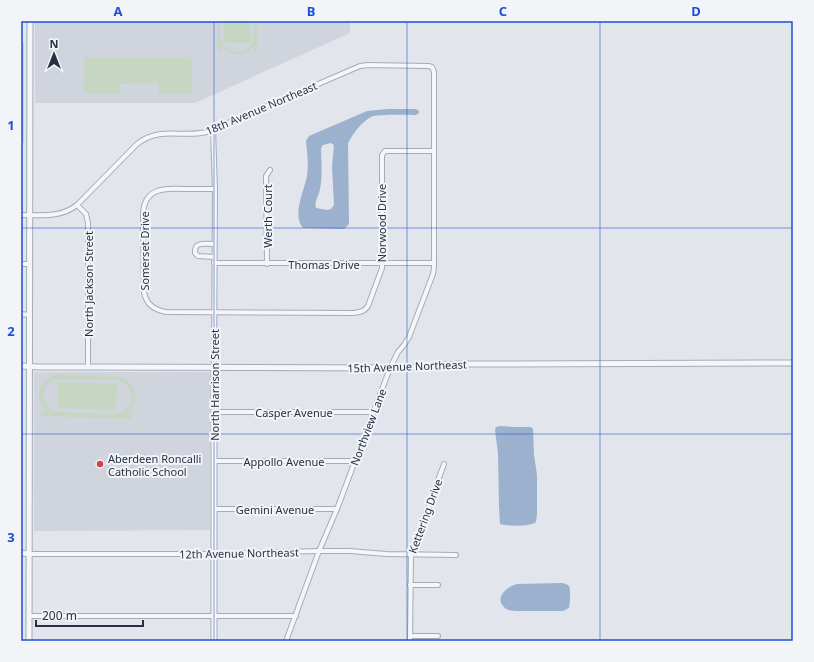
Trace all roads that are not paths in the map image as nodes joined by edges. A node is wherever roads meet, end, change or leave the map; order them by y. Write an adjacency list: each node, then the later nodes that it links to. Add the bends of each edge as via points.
1 (30, 21): 9 (street)
2 (432, 67): 3 (street, 18th Avenue Northeast, via 360,66); 4 (street, Northview Lane)
3 (214, 129): 6 (street, North Harrison Street); 7 (street, 18th Avenue Northeast, via 203,133 163,134 145,138)
4 (434, 151): 13 (street, Northview Lane); 17 (street, Norwood Drive, via 385,151 382,155)
5 (270, 170): 16 (street, Werth Court, via 266,176)
6 (214, 189): 10 (street, North Harrison Street); 18 (street, Somerset Drive, via 159,190 147,200 143,214 144,292 148,303 159,311)
7 (77, 205): 9 (street, 18th Avenue Northeast, via 62,213); 24 (street, North Jackson Street, via 86,214 88,224)
8 (21, 215): 9 (street, 18th Avenue Northeast)
9 (30, 215): 15 (street)
10 (214, 244): 11 (street, North Harrison Street); 11 (street, via 200,244 194,248 198,256)
11 (214, 257): 12 (street, North Harrison Street)
12 (214, 263): 16 (street, Thomas Drive); 18 (street, North Harrison Street)
13 (434, 263): 17 (street, Thomas Drive); 26 (street, Northview Lane, via 433,274 408,337)
14 (21, 264): 15 (street)
15 (30, 264): 20 (street)
16 (267, 264): 17 (street, Thomas Drive)
17 (382, 264): 18 (street, Norwood Drive, via 368,306 362,312)
18 (214, 313): 25 (street, North Harrison Street)
19 (21, 314): 20 (street)
20 (30, 315): 23 (street)
21 (793, 363): 26 (street, 15th Avenue Northeast, via 460,364)
22 (21, 366): 23 (street, 15th Avenue Northeast)
23 (30, 366): 24 (street, 15th Avenue Northeast); 36 (street)
24 (88, 367): 25 (street, 15th Avenue Northeast)
25 (214, 367): 26 (street, 15th Avenue Northeast); 27 (street, North Harrison Street)
26 (390, 368): 28 (street, Northview Lane)
27 (214, 412): 28 (street, Casper Avenue); 29 (street, North Harrison Street)
28 (373, 412): 30 (street, Northview Lane)
29 (214, 461): 30 (street, Appollo Avenue); 33 (street, North Harrison Street)
30 (355, 461): 32 (street, Northview Lane)
31 (444, 464): 38 (street, Kettering Drive)
32 (337, 509): 33 (street, Gemini Avenue); 34 (street, Northview Lane)
33 (214, 510): 37 (street, North Harrison Street)
34 (319, 551): 37 (street, 12th Avenue Northeast); 38 (street, 12th Avenue Northeast); 44 (street, Northview Lane)
35 (21, 554): 36 (street, 12th Avenue Northeast)
36 (29, 554): 37 (street, 12th Avenue Northeast); 42 (street)
37 (214, 554): 43 (street, North Harrison Street)
38 (410, 555): 39 (street, 12th Avenue Northeast); 40 (street, Kettering Drive)
39 (456, 555)
40 (410, 585): 41 (street); 46 (street, Kettering Drive)
41 (438, 585)
42 (29, 616): 43 (street); 47 (street)
43 (214, 616): 44 (street); 48 (street, North Harrison Street)
44 (296, 616): 49 (street, Northview Lane)
45 (438, 636): 46 (street)
46 (410, 639)
47 (29, 641)
48 (214, 641)
49 (286, 641)

